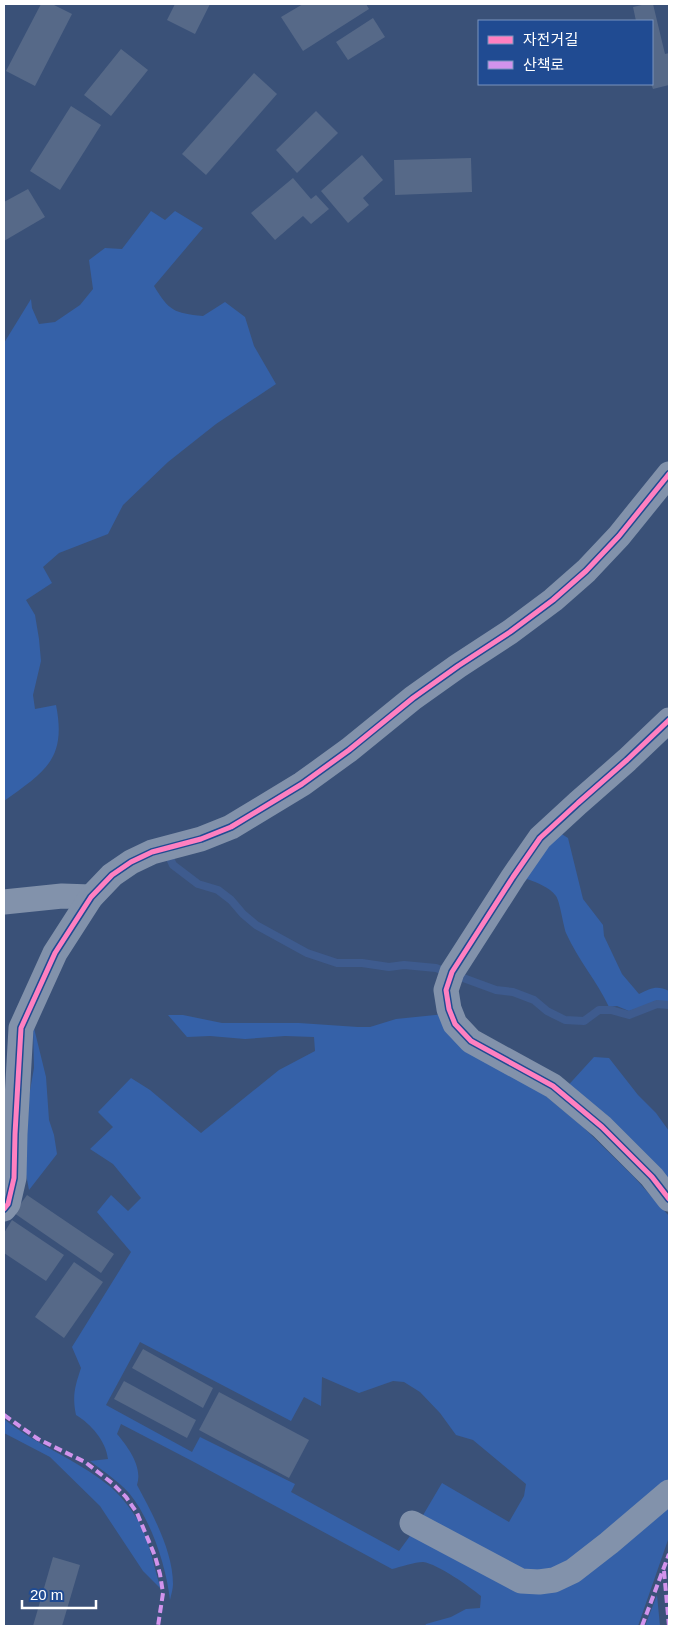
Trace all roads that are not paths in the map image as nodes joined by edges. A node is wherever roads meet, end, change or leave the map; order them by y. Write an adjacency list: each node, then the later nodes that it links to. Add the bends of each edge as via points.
1 (669, 474): 3 (street, via 586,571 532,616 413,698 349,750 302,784 231,827 152,852 131,862 112,875)
2 (669, 720): 5 (street, via 540,838 452,972 446,990 448,1009 455,1024 471,1041 552,1086 602,1127 652,1177)
3 (91, 897): 4 (street, via 62,896); 6 (street, via 55,953 21,1028 14,1178)
4 (4, 902)
5 (669, 1199)
6 (4, 1209)
7 (669, 1492): 8 (street, via 572,1571 554,1580 539,1582 521,1581)
8 (412, 1523)

